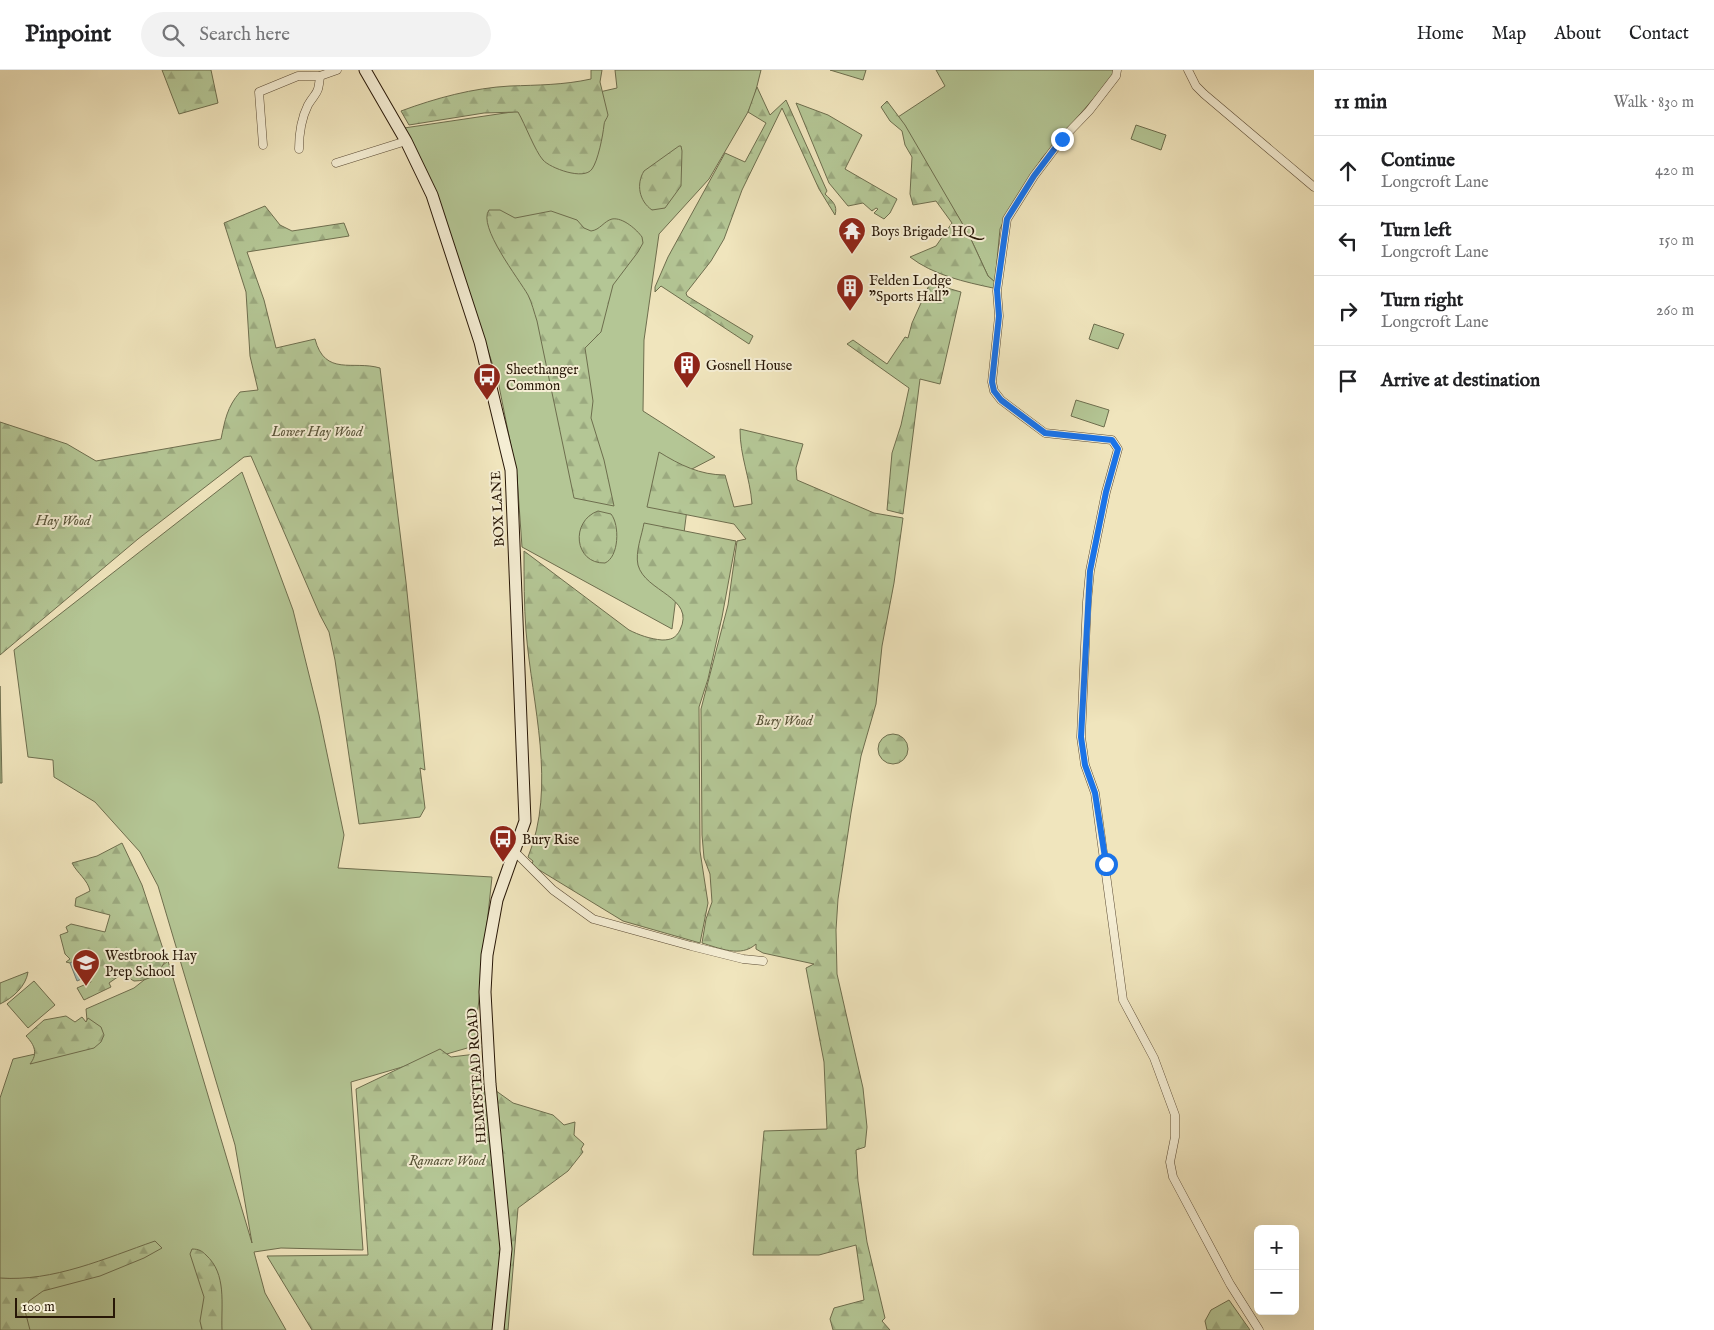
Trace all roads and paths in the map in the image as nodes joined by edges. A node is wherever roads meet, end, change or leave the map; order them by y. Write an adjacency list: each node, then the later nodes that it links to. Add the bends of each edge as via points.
1 (338, 70): 6 (street)
2 (366, 70): 7 (main road, BOX LANE)
3 (1118, 70): 15 (street, via 1089,111 1062,139 1034,176 1007,219 997,290 999,316 992,382 1001,400 1045,433 1112,440 1118,449 1090,571 1081,737 1085,765 1098,811 1123,1000 1154,1058 1175,1115 1170,1162 1173,1176)
4 (1188, 70): 11 (street, via 1204,94)
5 (297, 73): 6 (street); 8 (street, via 259,92)
6 (320, 76): 9 (street, via 318,93 308,105 299,130)
7 (406, 141): 10 (street); 12 (main road, BOX LANE, via 427,182 480,342 511,470 525,821)
8 (262, 145)
9 (299, 149)
10 (336, 163)
11 (1314, 187)
12 (515, 852): 13 (street, via 553,890 593,919 743,959); 14 (main road, HEMPSTEAD ROAD, via 497,900 485,992 490,1084 506,1249)
13 (763, 961)
14 (498, 1330)
15 (1258, 1330)

